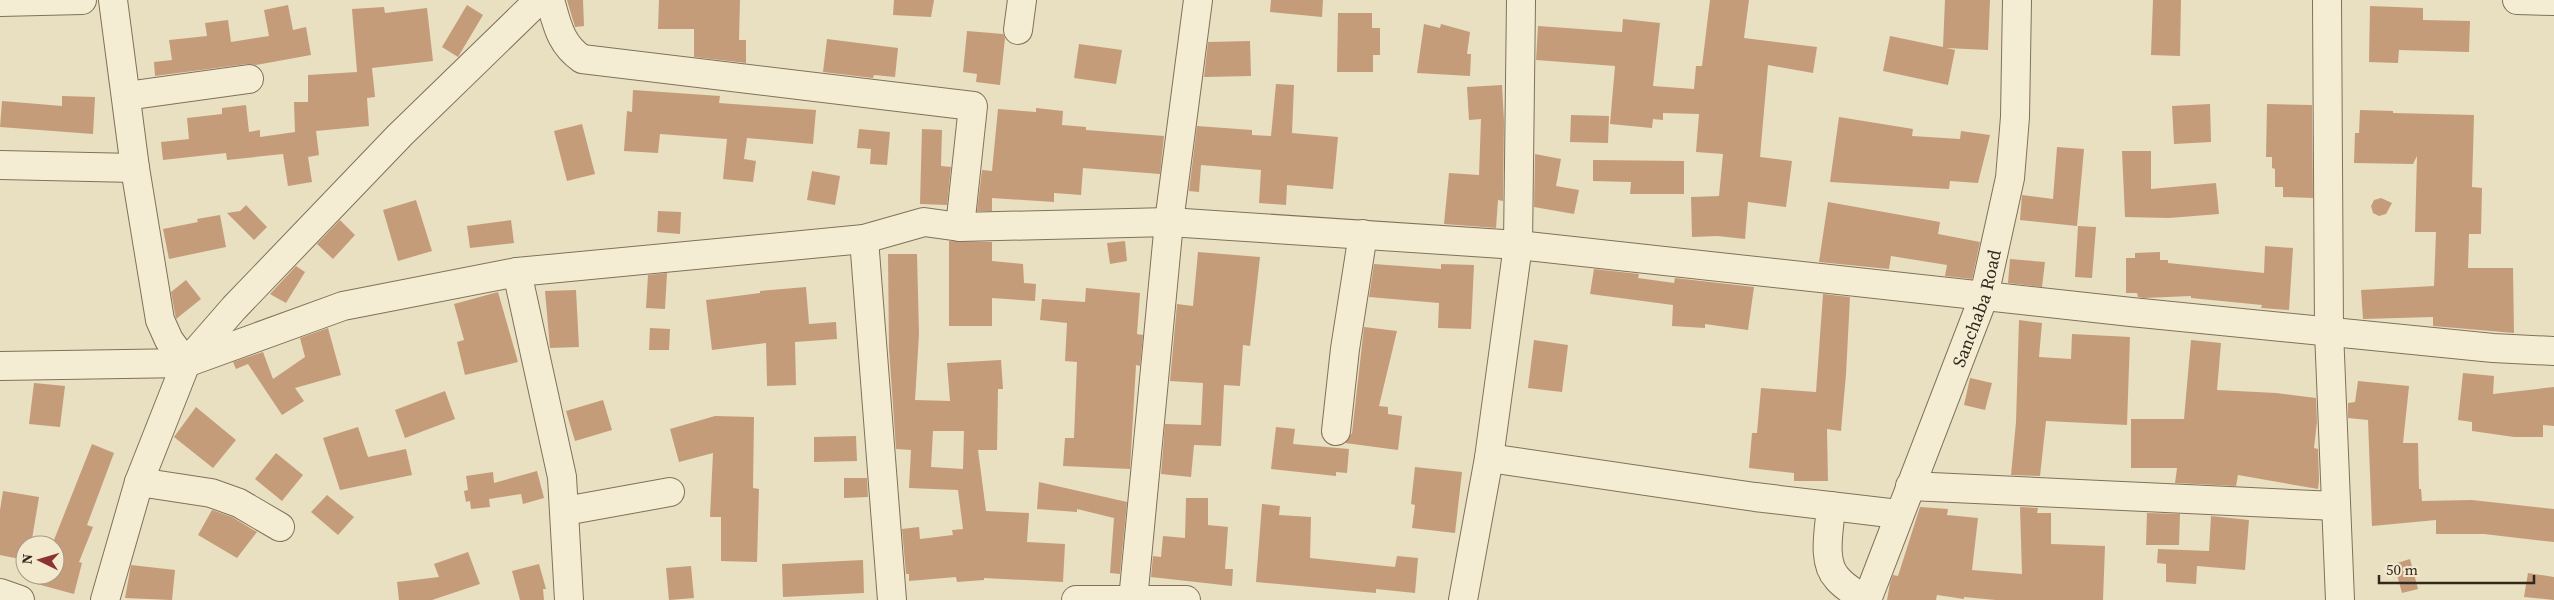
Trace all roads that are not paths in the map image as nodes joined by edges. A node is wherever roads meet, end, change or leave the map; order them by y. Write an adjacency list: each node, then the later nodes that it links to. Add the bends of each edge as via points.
1 (82, 0): 12 (street)
2 (113, 0): 15 (street)
3 (539, 0): 27 (street, via 400,135 234,308)
4 (550, 0): 19 (street, via 560,36 582,59 973,106)
5 (1022, 0): 13 (street)
6 (1198, 0): 18 (street)
7 (1521, 0): 22 (street)
8 (2017, 0): 24 (street, Sanchaba Road, via 2015,118 2010,178)
9 (2327, 0): 25 (street)
10 (2517, 0): 11 (street)
11 (2554, 1)
12 (0, 2)
13 (1018, 30)
14 (249, 78): 15 (street)
15 (126, 96): 17 (street)
16 (0, 165): 17 (street)
17 (134, 168): 27 (street, via 160,320 169,340)
18 (1169, 222): 19 (street); 20 (street); 40 (street)
19 (960, 227): 21 (street, via 924,222)
20 (1363, 234): 22 (street); 29 (street)
21 (864, 239): 23 (street); 44 (street)
22 (1518, 245): 24 (street); 30 (street)
23 (517, 272): 27 (street, via 343,306); 36 (street, via 562,476)
24 (1984, 296): 25 (street); 32 (street, Sanchaba Road)
25 (2329, 331): 26 (street); 35 (street)
26 (2554, 351)
27 (186, 363): 28 (street); 31 (street)
28 (0, 366)
29 (1336, 431)
30 (1489, 458): 34 (street); 47 (street)
31 (139, 482): 38 (street, via 211,493 239,503); 42 (street)
32 (1910, 486): 35 (street); 37 (street, Sanchaba Road)
33 (670, 492): 36 (street)
34 (1831, 506): 37 (street); 48 (street, via 1828,554 1831,569 1837,578)
35 (2336, 506): 49 (street)
36 (565, 511): 43 (street)
37 (1898, 514): 48 (street, Sanchaba Road)
38 (280, 527)
39 (0, 593): 41 (street)
40 (1133, 599): 45 (street); 46 (street)
41 (20, 600)
42 (105, 600)
43 (569, 600)
44 (892, 600)
45 (1076, 600)
46 (1186, 600)
47 (1463, 600)
48 (1866, 600)
49 (2340, 600)

